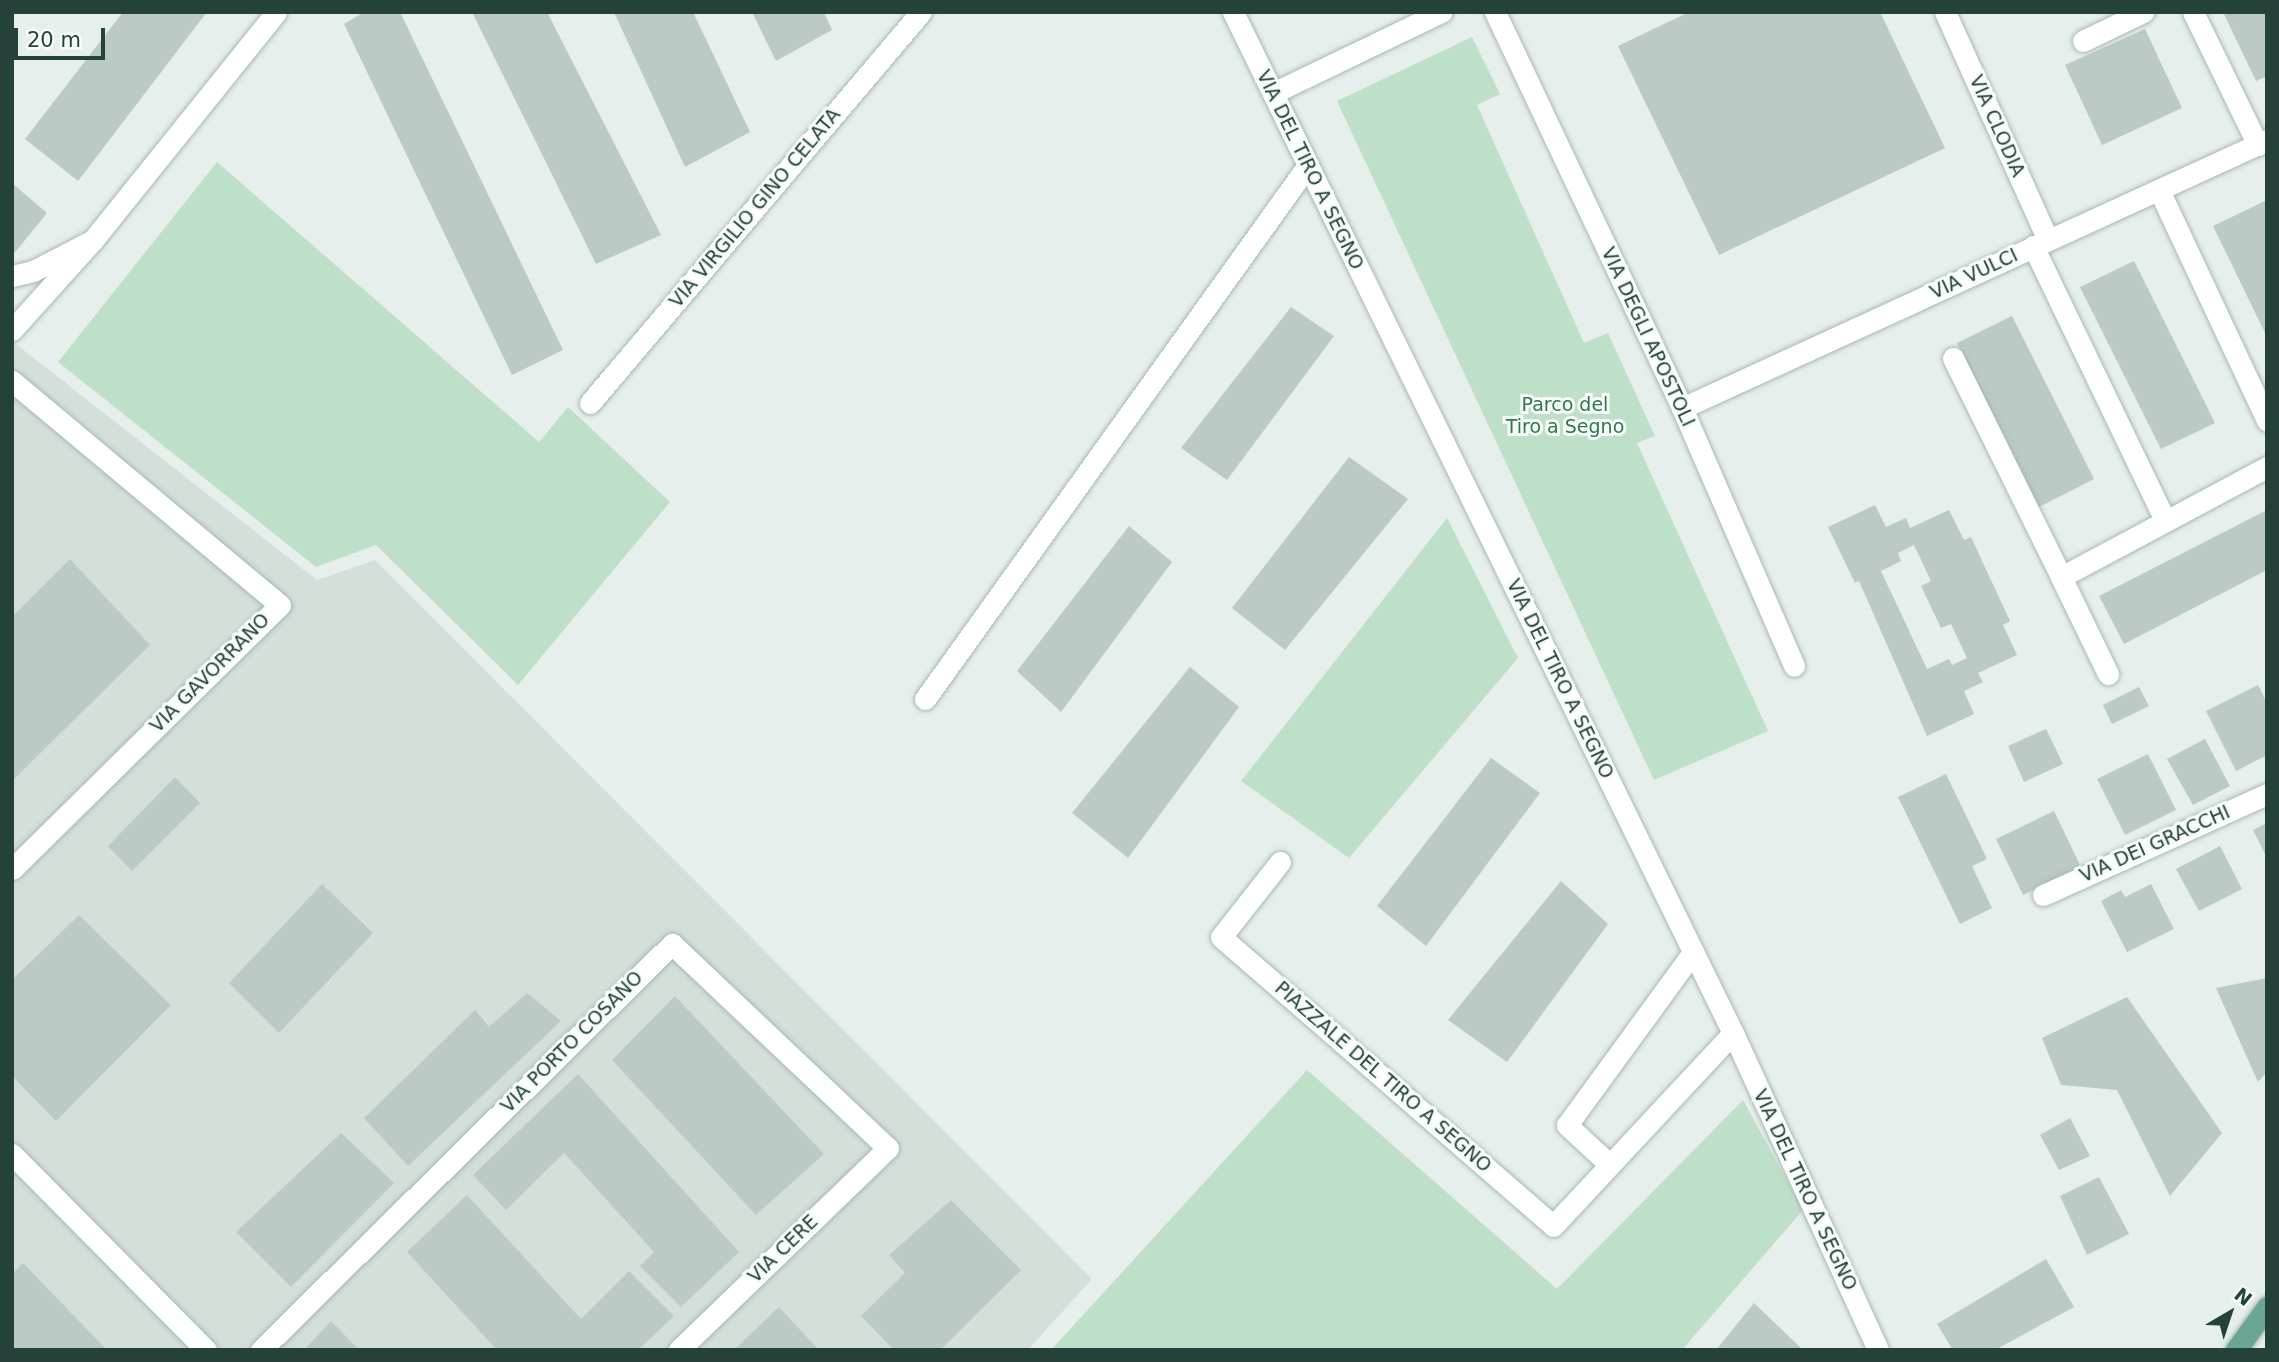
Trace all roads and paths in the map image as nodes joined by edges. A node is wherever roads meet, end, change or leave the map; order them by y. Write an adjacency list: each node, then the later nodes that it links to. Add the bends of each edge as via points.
1 (276, 12): 14 (street)
2 (921, 12): 20 (street, VIA VIRGILIO GINO CELATA)
3 (1233, 12): 10 (street, VIA DEL TIRO A SEGNO)
4 (1441, 12): 10 (street)
5 (1495, 12): 21 (street, VIA DEGLI APOSTOLI)
6 (1945, 12): 15 (street, VIA CLODIA)
7 (2143, 12): 9 (street)
8 (2193, 12): 11 (street)
9 (2083, 41)
10 (1273, 93): 12 (street, VIA DEL TIRO A SEGNO)
11 (2262, 142): 13 (street, VIA VULCI)
12 (1308, 165): 28 (street); 33 (street, VIA DEL TIRO A SEGNO)
13 (2159, 190): 15 (street, VIA VULCI); 22 (street)
14 (93, 240): 16 (street, via 33,271); 17 (street, via 45,299)
15 (2041, 243): 21 (street, VIA VULCI); 24 (street, VIA CLODIA)
16 (12, 276)
17 (12, 330)
18 (1953, 358): 25 (street)
19 (12, 381): 31 (street, VIA GAVORRANO, via 279,605)
20 (590, 403)
21 (1682, 408): 26 (street, VIA DEGLI APOSTOLI)
22 (2267, 421)
23 (2267, 467): 24 (street)
24 (2165, 520): 25 (street)
25 (2061, 577): 27 (street)
26 (1794, 666)
27 (2108, 674)
28 (925, 699)
29 (2267, 794): 32 (street, VIA DEI GRACCHI)
30 (1280, 862): 37 (street, PIAZZALE DEL TIRO A SEGNO, via 1221,937 1553,1226)
31 (12, 869)
32 (2043, 895)
33 (1693, 952): 34 (street, VIA DEL TIRO A SEGNO); 37 (street, via 1567,1125)
34 (1732, 1033): 37 (street, PIAZZALE DEL TIRO A SEGNO); 42 (street, VIA DEL TIRO A SEGNO)
35 (888, 1148): 40 (street, VIA PORTO COSANO, via 672,944); 41 (street, VIA CERE)
36 (12, 1154): 39 (street)
37 (1610, 1165)
38 (2267, 1307): 43 (main road)
39 (206, 1350)
40 (261, 1350)
41 (679, 1350)
42 (1878, 1350)
43 (2236, 1350)

